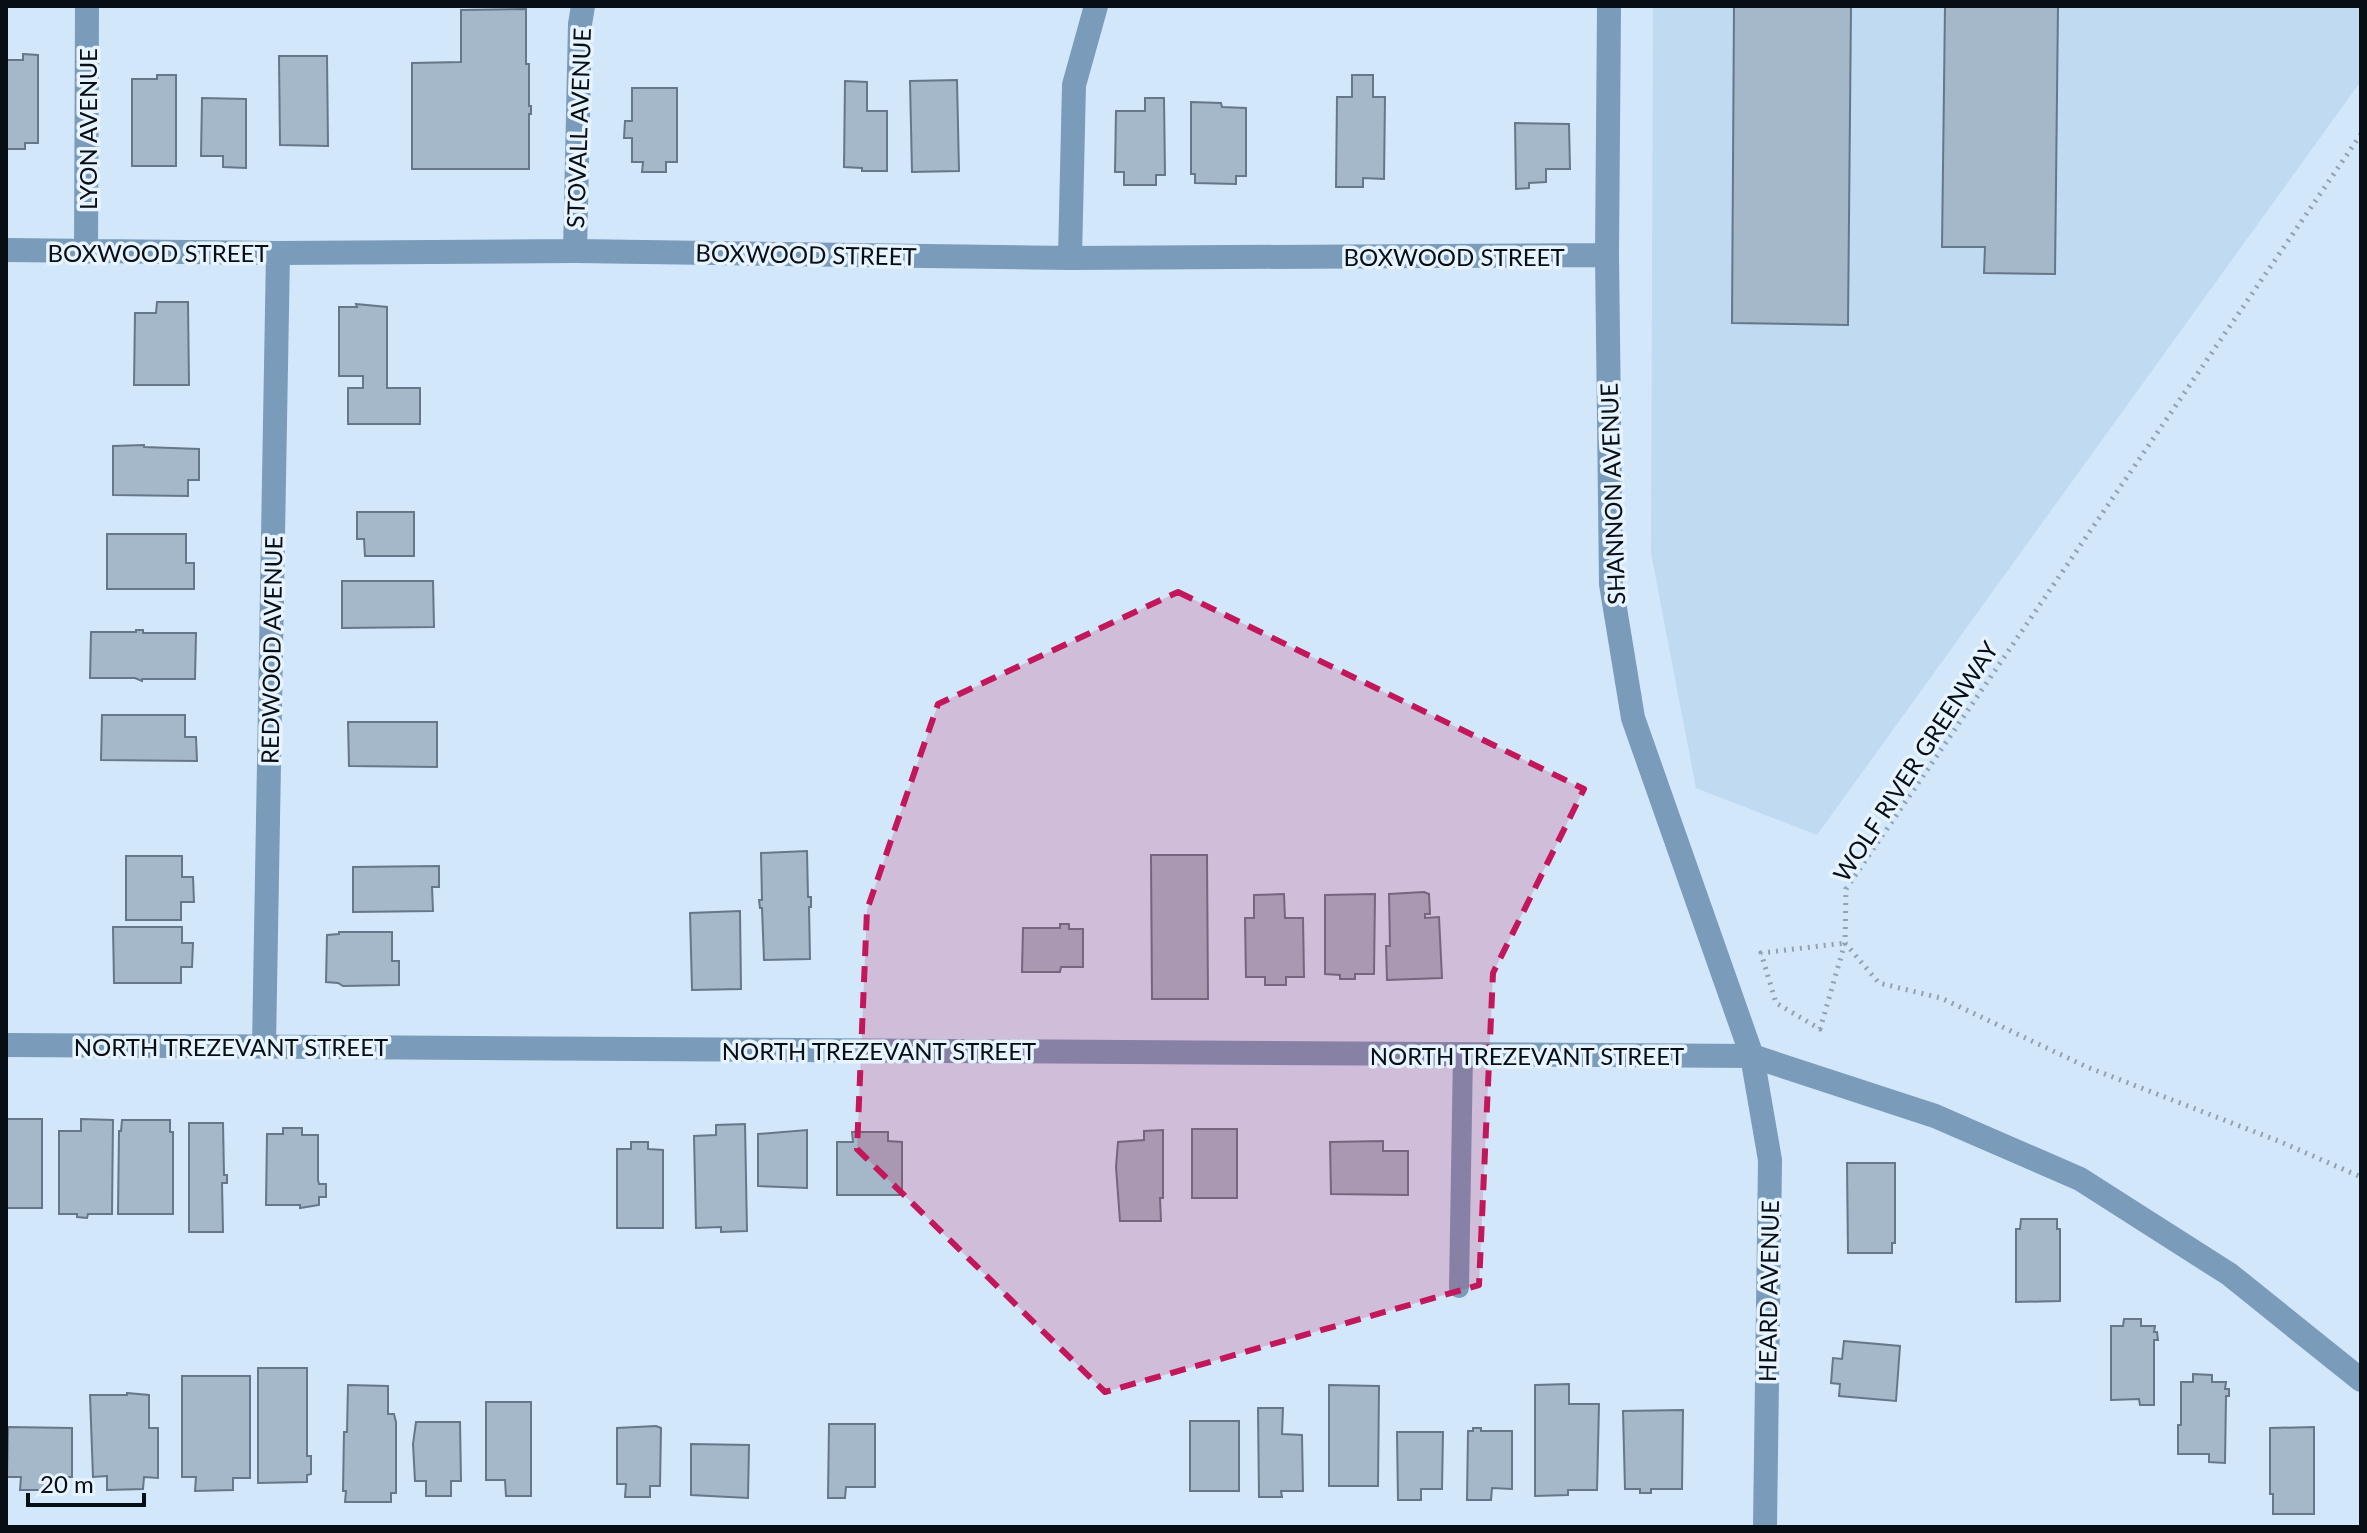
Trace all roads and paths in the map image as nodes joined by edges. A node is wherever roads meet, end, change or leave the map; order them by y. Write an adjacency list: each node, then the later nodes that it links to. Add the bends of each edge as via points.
1 (87, 6): 8 (street, LYON AVENUE)
2 (583, 6): 7 (street, STOVALL AVENUE)
3 (1096, 6): 11 (street, via 1074,85)
4 (1609, 6): 10 (street, SHANNON AVENUE)
5 (2361, 134): 12 (path, WOLF RIVER GREENWAY, via 1846,889)
6 (6, 250): 8 (street, BOXWOOD STREET)
7 (575, 251): 9 (street, BOXWOOD STREET); 11 (street, BOXWOOD STREET)
8 (86, 252): 9 (street, BOXWOOD STREET)
9 (278, 253): 14 (street, REDWOOD AVENUE)
10 (1607, 255): 11 (street, BOXWOOD STREET); 16 (street, SHANNON AVENUE, via 1611,584 1633,718)
11 (1070, 258)
12 (1845, 943): 12 (path, WOLF RIVER GREENWAY, via 1761,953 1776,1003 1820,1029); 17 (path, via 1879,983 1941,998 2087,1067)
13 (6, 1045): 14 (street, NORTH TREZEVANT STREET)
14 (264, 1046): 15 (street, NORTH TREZEVANT STREET)
15 (1463, 1054): 16 (street, NORTH TREZEVANT STREET); 18 (lane)
16 (1752, 1056): 19 (street, NORTH TREZEVANT STREET, via 1935,1116 2080,1179 2229,1274); 20 (street, HEARD AVENUE, via 1770,1160)
17 (2361, 1177)
18 (1459, 1288)
19 (2361, 1380)
20 (1765, 1527)

